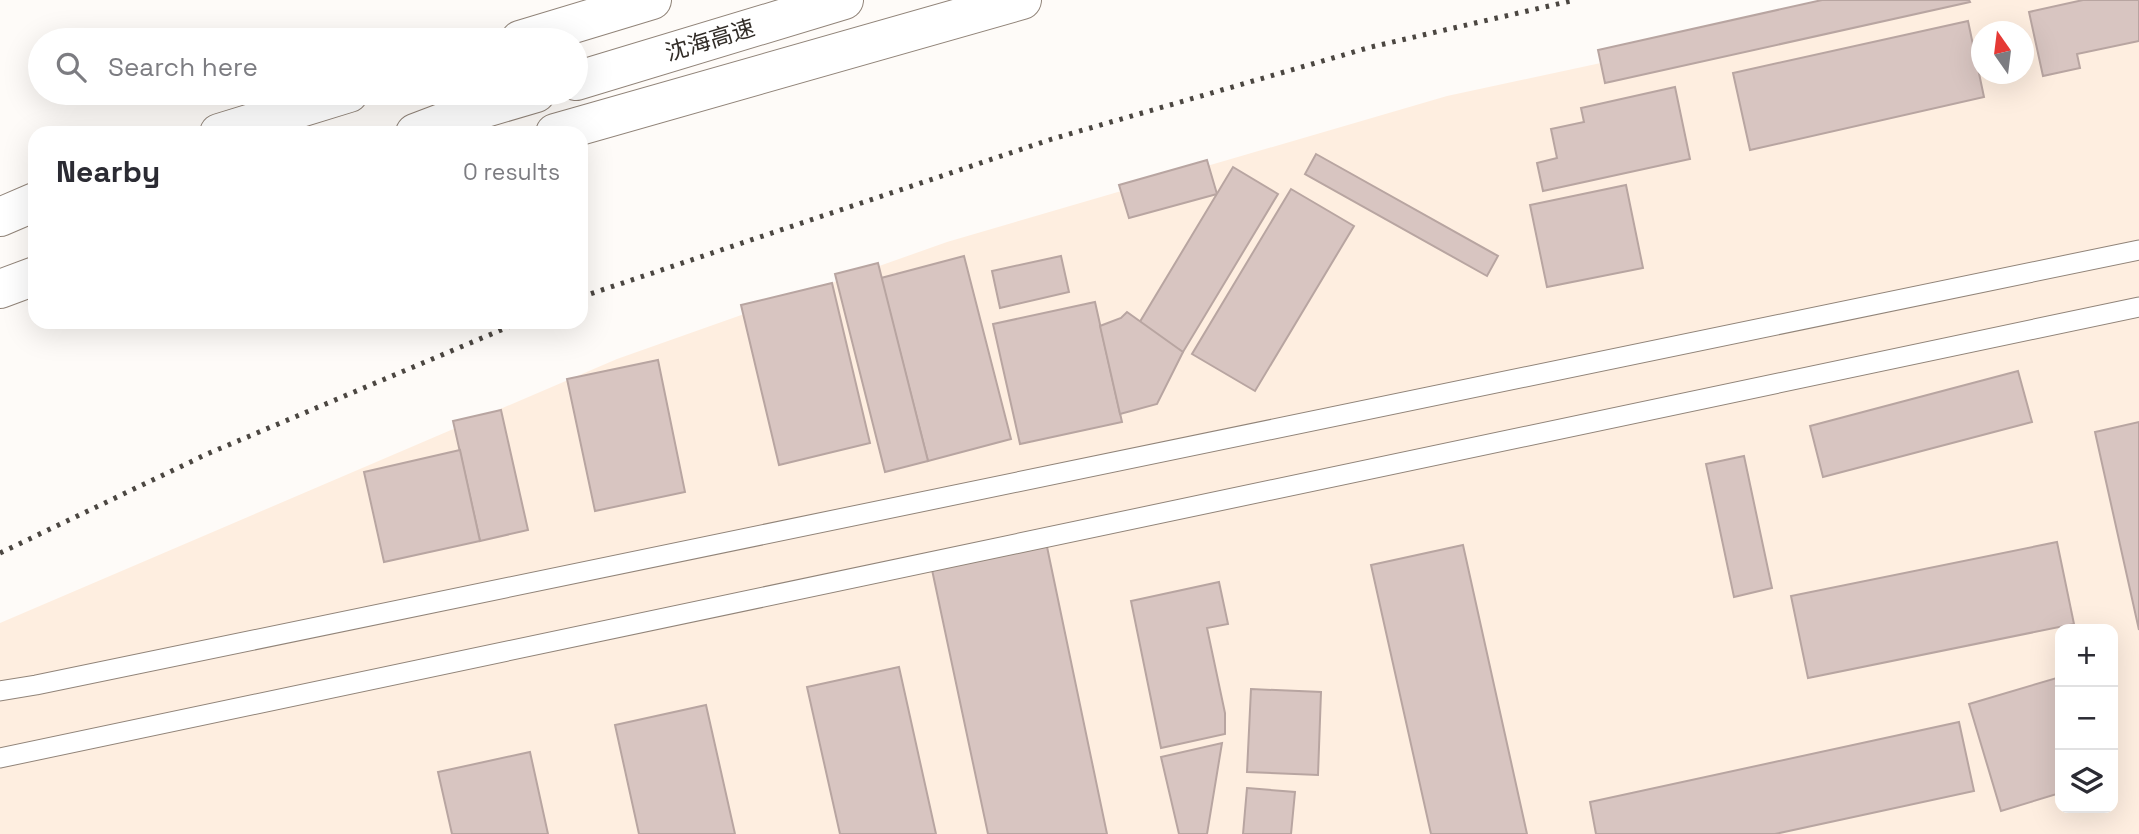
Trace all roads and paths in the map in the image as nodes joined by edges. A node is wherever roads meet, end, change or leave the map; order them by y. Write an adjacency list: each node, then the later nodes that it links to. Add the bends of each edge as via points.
1 (576, 0): 5 (highway)
2 (652, 0): 6 (highway)
3 (844, 0): 7 (highway, 沈海高速)
4 (1022, 0): 12 (highway)
5 (519, 28)
6 (560, 28)
7 (588, 77)
8 (310, 105): 10 (highway)
9 (495, 105): 11 (highway)
10 (242, 126)
11 (433, 126)
12 (580, 126)
13 (28, 205): 14 (highway)
14 (0, 217)
15 (2139, 250): 21 (lane)
16 (28, 279): 17 (highway)
17 (0, 289)
18 (28, 300): 20 (highway)
19 (2139, 307): 22 (lane)
20 (0, 310)
21 (0, 691)
22 (0, 758)

